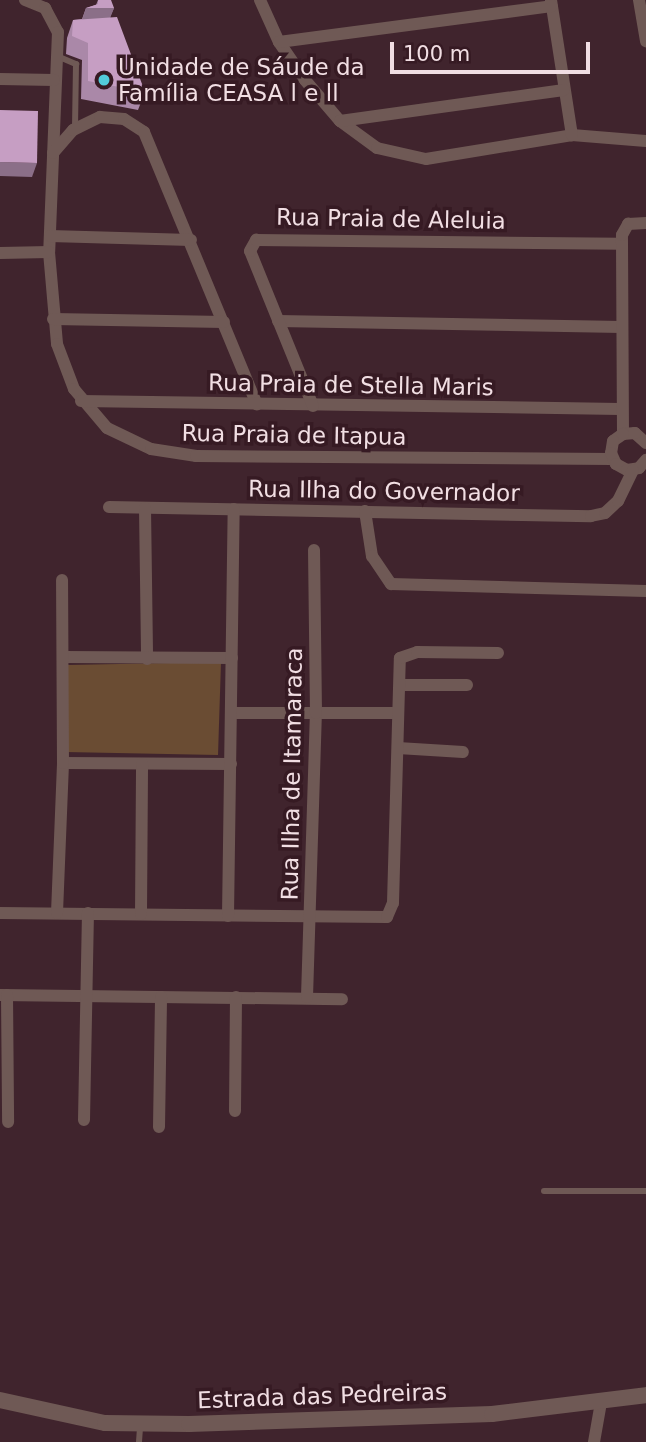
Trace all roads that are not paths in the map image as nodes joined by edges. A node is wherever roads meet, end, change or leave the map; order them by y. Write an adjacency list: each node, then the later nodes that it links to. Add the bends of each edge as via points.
1 (24, 0): 7 (street, Rua Praia de Itapua, via 45,8 64,32)
2 (260, 0): 6 (street)
3 (552, 3): 6 (street); 10 (street)
4 (642, 4): 5 (street)
5 (646, 41)
6 (279, 42): 11 (street)
7 (57, 56): 9 (street, Rua Praia de Itapua); 12 (lane, via 76,64)
8 (0, 79): 9 (street)
9 (54, 80): 15 (street, Rua Praia de Itapua)
10 (564, 90): 11 (street); 13 (street)
11 (340, 121): 13 (street, via 377,148 426,159)
12 (75, 128): 15 (street); 18 (street, via 100,117 124,119 144,132)
13 (572, 135): 14 (street)
14 (646, 141)
15 (53, 153): 17 (street, Rua Praia de Itapua)
16 (646, 223): 19 (street, via 628,224)
17 (50, 236): 18 (street); 21 (street, Rua Praia de Itapua)
18 (191, 240): 24 (street)
19 (621, 244): 23 (street, Rua Praia de Aleluia, via 260,238 250,251); 25 (street)
20 (0, 253): 21 (street)
21 (49, 253): 22 (street, Rua Praia de Itapua)
22 (53, 319): 24 (street); 26 (street, Rua Praia de Itapua, via 66,372)
23 (278, 321): 25 (street); 28 (street, Rua Praia de Aleluia)
24 (224, 322): 27 (street)
25 (622, 327): 29 (street)
26 (81, 401): 27 (street, Rua Praia de Stella Maris); 32 (street, Rua Praia de Itapua, via 107,428 166,453)
27 (257, 405): 28 (street, Rua Praia de Stella Maris)
28 (313, 405): 29 (street, Rua Praia de Stella Maris)
29 (620, 409): 30 (street)
30 (623, 434): 31 (street); 32 (street, via 613,441)
31 (644, 437)
32 (612, 459): 34 (street, via 621,468)
33 (646, 460): 34 (street)
34 (633, 470): 38 (street, Rua Ilha do Governador, via 618,501 598,515)
35 (109, 507): 36 (street, Rua Ilha do Governador)
36 (145, 508): 37 (street, Rua Ilha do Governador); 45 (street)
37 (234, 509): 38 (street, Rua Ilha do Governador); 44 (street)
38 (365, 512): 41 (street, via 373,556 390,584)
39 (314, 550): 49 (street, Rua Ilha de Itamaraca)
40 (62, 580): 43 (street)
41 (646, 591)
42 (498, 653): 46 (street, via 410,652 400,658)
43 (64, 657): 45 (street); 53 (street)
44 (232, 658): 45 (street); 48 (street)
45 (147, 659)
46 (400, 685): 47 (street); 50 (street)
47 (467, 685)
48 (233, 713): 49 (street); 55 (street)
49 (316, 713): 50 (street); 61 (street, Rua Ilha de Itamaraca)
50 (397, 713): 51 (street)
51 (398, 748): 52 (street); 61 (street, via 394,899 389,915 381,919)
52 (463, 752)
53 (63, 763): 54 (street); 57 (street)
54 (142, 764): 55 (street); 59 (street)
55 (230, 764): 60 (street)
56 (0, 913): 57 (street)
57 (57, 913): 58 (street)
58 (88, 914): 59 (street); 63 (street)
59 (141, 914): 60 (street)
60 (228, 916): 61 (street)
61 (311, 919): 66 (street, Rua Ilha de Itamaraca)
62 (3, 995): 63 (street); 70 (street)
63 (85, 996): 64 (street); 69 (street)
64 (161, 997): 65 (street); 71 (street)
65 (236, 997): 66 (street); 68 (street)
66 (307, 997): 67 (street)
67 (342, 999)
68 (235, 1111)
69 (84, 1120)
70 (8, 1122)
71 (159, 1127)
72 (544, 1191): 73 (lane)
73 (646, 1191)
74 (646, 1395): 76 (street, Estrada das Pedreiras)
75 (0, 1400): 77 (street, Estrada das Pedreiras, via 92,1421)
76 (601, 1404): 77 (street, Estrada das Pedreiras, via 492,1414); 79 (street)
77 (140, 1424): 78 (lane)
78 (139, 1442)
79 (594, 1442)

